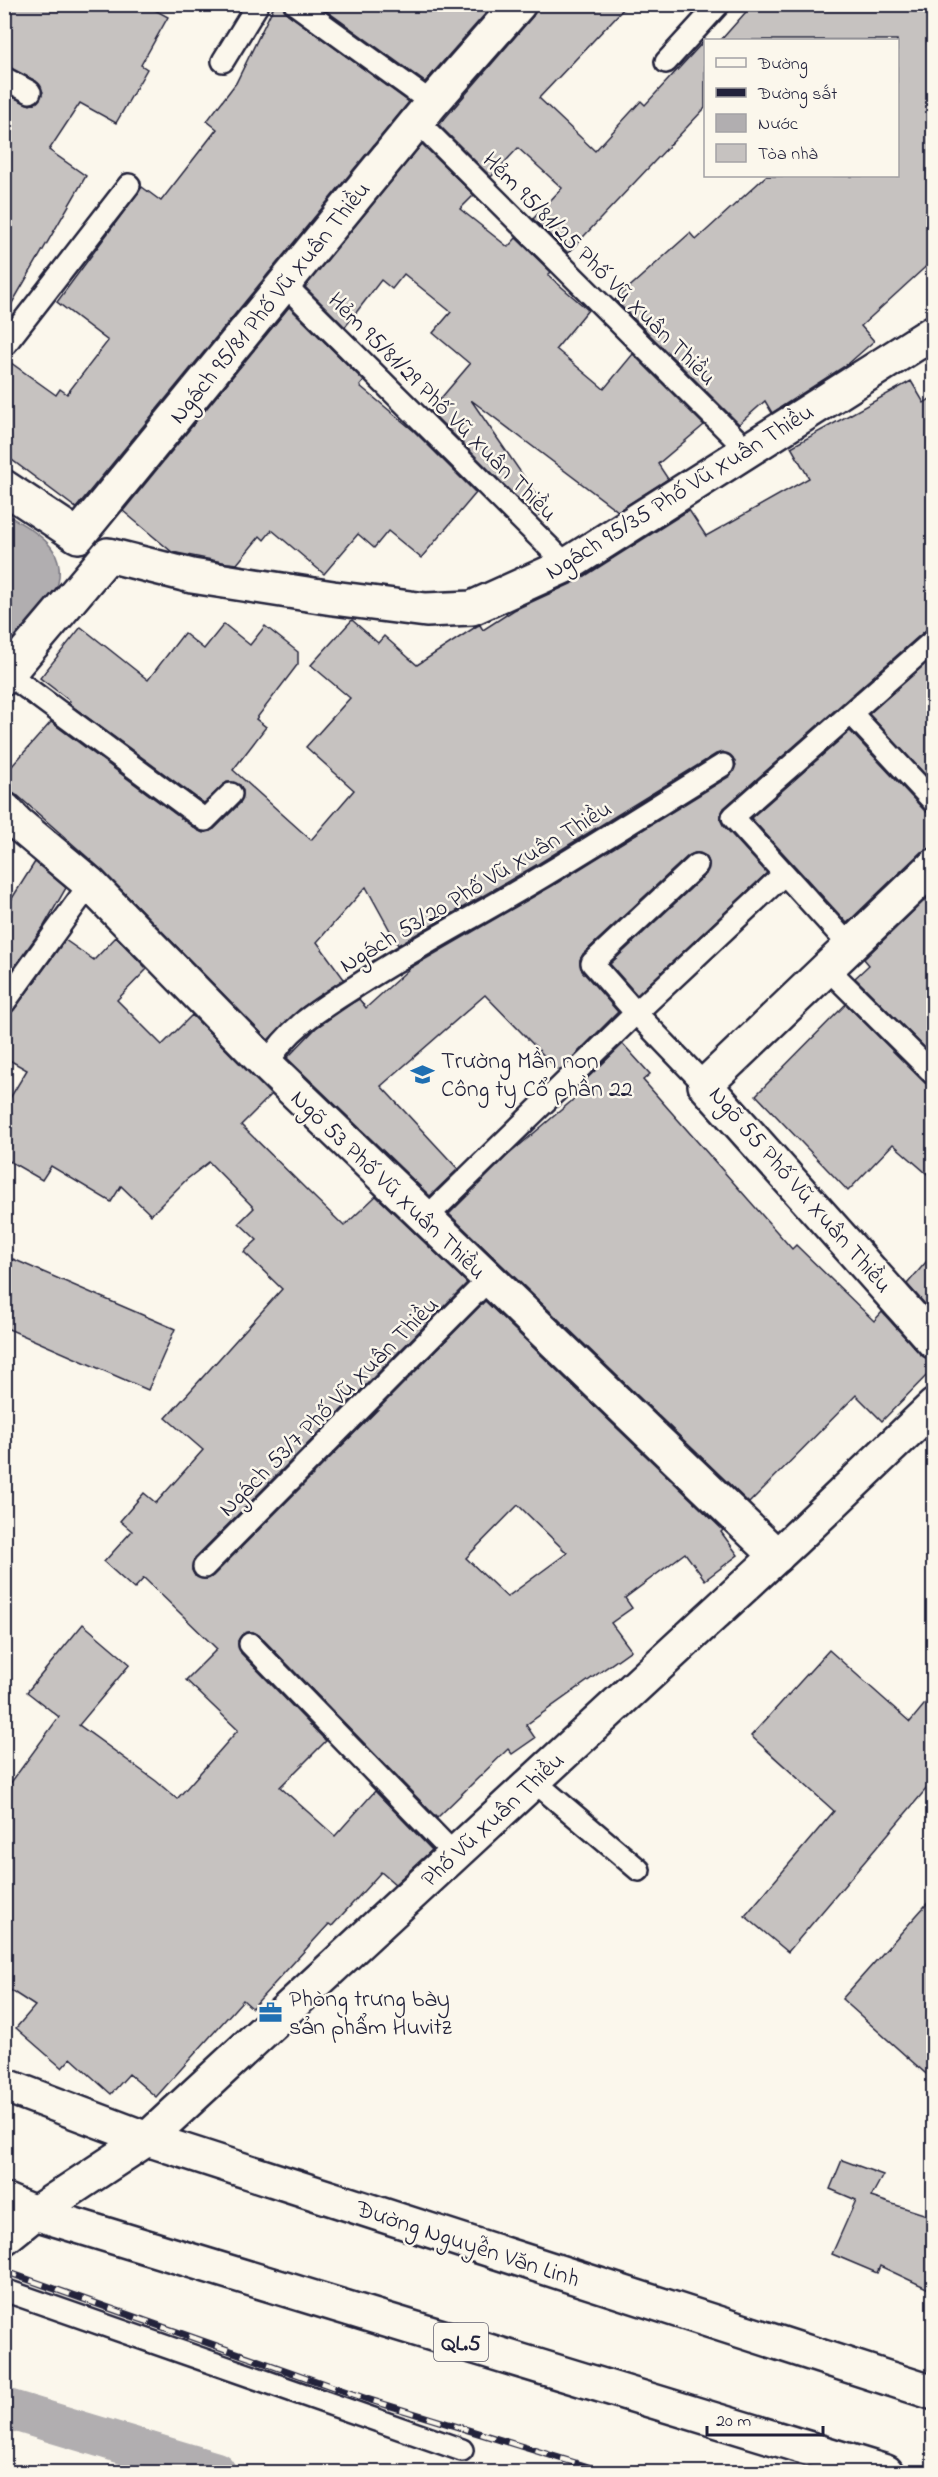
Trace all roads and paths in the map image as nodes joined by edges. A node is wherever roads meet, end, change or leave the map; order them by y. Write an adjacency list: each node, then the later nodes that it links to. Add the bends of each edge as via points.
1 (258, 4): 5 (lane)
2 (295, 4): 9 (lane, Hẻm 95/81/25 Phố Vũ Xuân Thiều)
3 (519, 4): 9 (main road, Ngách 95/81 Phố Vũ Xuân Thiều)
4 (719, 4): 6 (lane)
5 (223, 61)
6 (666, 62)
7 (4, 78): 8 (lane)
8 (30, 92)
9 (424, 112): 11 (main road, Ngách 95/81 Phố Vũ Xuân Thiều); 14 (lane, Hẻm 95/81/25 Phố Vũ Xuân Thiều)
10 (129, 185): 13 (lane)
11 (284, 284): 16 (main road, Ngách 95/81 Phố Vũ Xuân Thiều); 18 (lane, Hẻm 95/81/29 Phố Vũ Xuân Thiều)
12 (933, 332): 14 (main road, Ngách 95/35 Phố Vũ Xuân Thiều)
13 (4, 346)
14 (747, 450): 18 (main road, Ngách 95/35 Phố Vũ Xuân Thiều)
15 (4, 487): 16 (main road)
16 (78, 536): 17 (main road, Ngách 95/35 Phố Vũ Xuân Thiều)
17 (108, 555): 18 (main road, Ngách 95/35 Phố Vũ Xuân Thiều, via 192,576 426,610 472,608); 20 (main road)
18 (567, 565)
19 (933, 640): 21 (lane)
20 (6, 676): 23 (lane, via 205,820)
21 (851, 713): 24 (lane); 28 (lane, via 733,817)
22 (723, 765): 33 (lane, Ngách 53/20 Phố Vũ Xuân Thiều, via 544,876 415,947 294,1029 277,1046)
23 (231, 794)
24 (933, 802)
25 (4, 809): 29 (main road, Ngõ 53 Phố Vũ Xuân Thiều)
26 (698, 865): 32 (lane, via 592,963)
27 (933, 866): 30 (main road, Ngõ 55 Phố Vũ Xuân Thiều)
28 (784, 874): 30 (lane); 32 (lane)
29 (90, 884): 31 (lane); 33 (main road, Ngõ 53 Phố Vũ Xuân Thiều)
30 (838, 957): 34 (lane); 35 (main road, Ngõ 55 Phố Vũ Xuân Thiều)
31 (4, 1003)
32 (636, 1013): 35 (lane); 36 (lane)
33 (267, 1065): 36 (main road, Ngõ 53 Phố Vũ Xuân Thiều)
34 (933, 1074)
35 (705, 1084): 38 (main road, Ngõ 55 Phố Vũ Xuân Thiều)
36 (426, 1218): 37 (main road, Ngõ 53 Phố Vũ Xuân Thiều)
37 (488, 1280): 40 (main road, Ngõ 53 Phố Vũ Xuân Thiều); 41 (lane, Ngách 53/7 Phố Vũ Xuân Thiều)
38 (933, 1342)
39 (933, 1406): 40 (main road, Phố Vũ Xuân Thiều)
40 (777, 1556): 43 (main road, Phố Vũ Xuân Thiều)
41 (204, 1567)
42 (250, 1644): 44 (lane)
43 (534, 1781): 44 (main road, Phố Vũ Xuân Thiều); 45 (lane)
44 (454, 1854): 47 (main road, Phố Vũ Xuân Thiều)
45 (639, 1870)
46 (4, 2085): 47 (main road, Đường Nguyễn Văn Linh)
47 (147, 2139): 49 (main road, Phố Vũ Xuân Thiều); 52 (main road, Đường Nguyễn Văn Linh)
48 (4, 2200): 49 (main road, QL.5)
49 (35, 2212): 50 (main road, Phố Vũ Xuân Thiều); 54 (main road, QL.5)
50 (4, 2238)
51 (4, 2290): 53 (lane)
52 (933, 2393)
53 (462, 2450)
54 (886, 2472)

